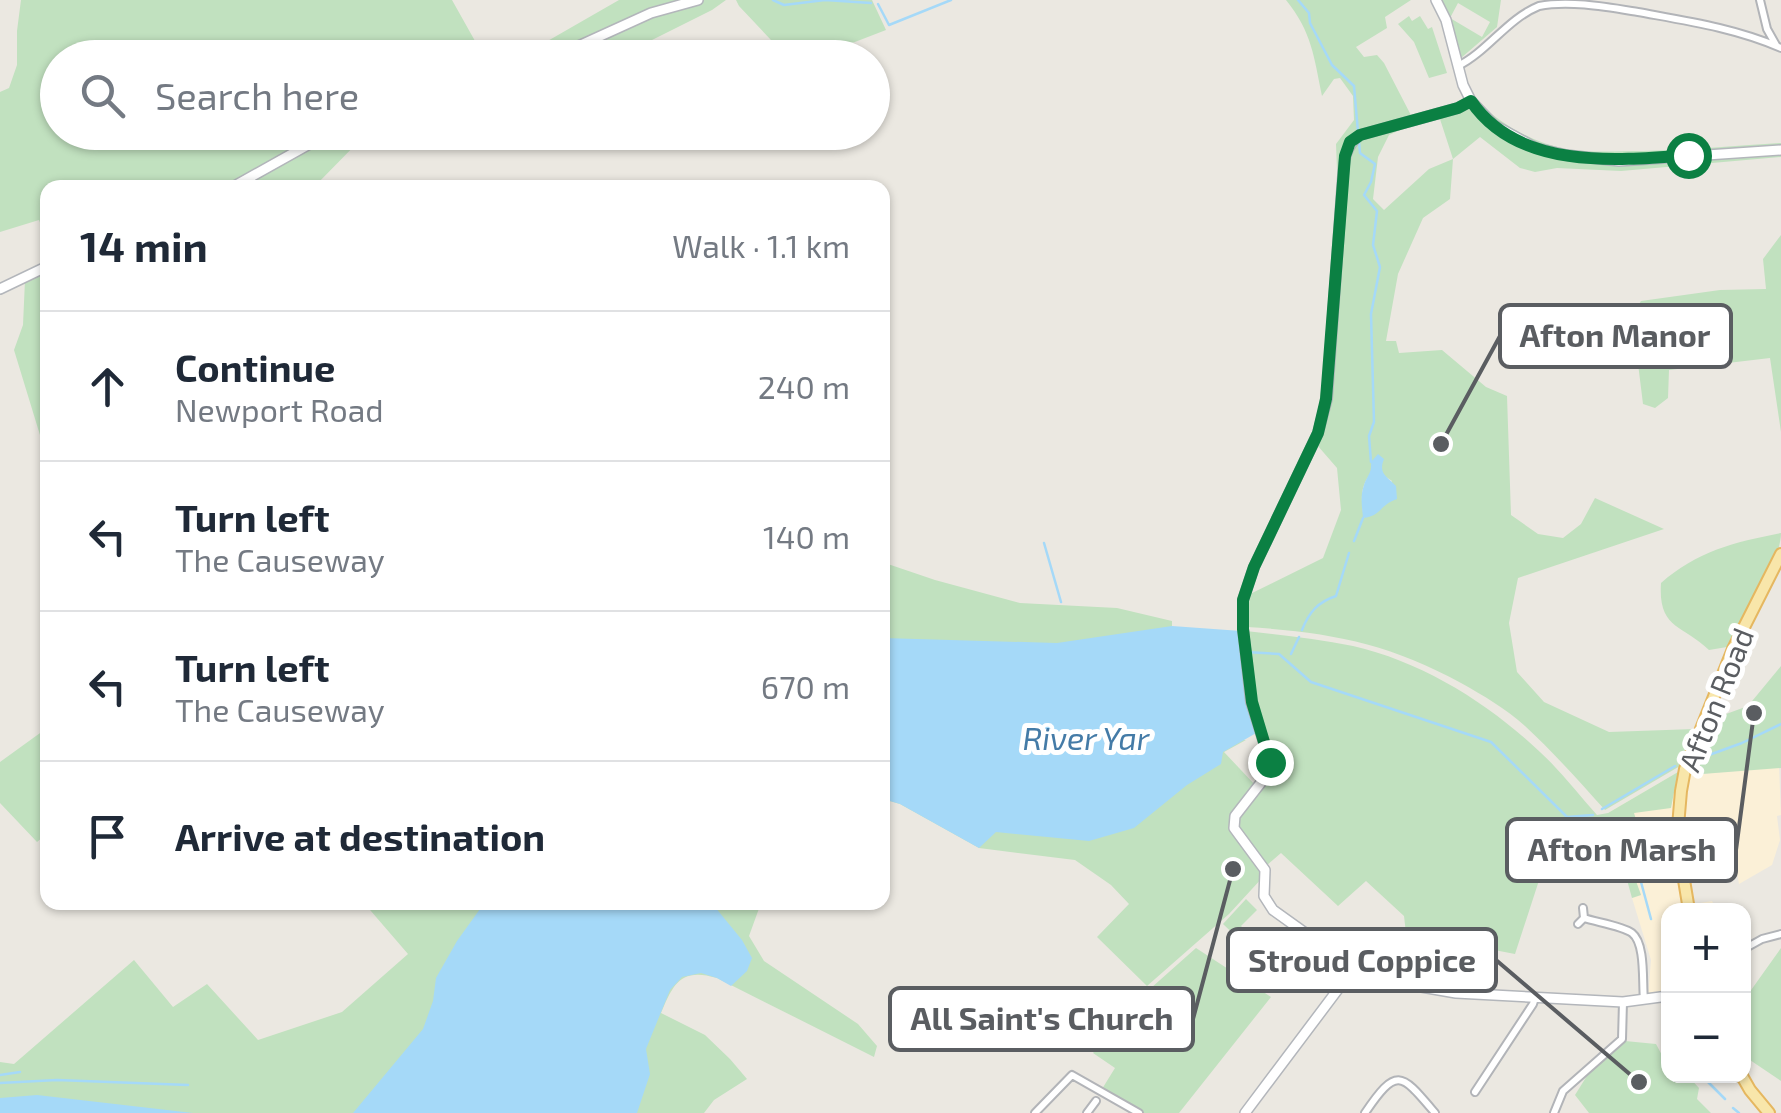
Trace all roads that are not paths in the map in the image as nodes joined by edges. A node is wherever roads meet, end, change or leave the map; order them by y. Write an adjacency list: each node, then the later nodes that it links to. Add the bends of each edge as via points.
1 (698, 0): 6 (street, via 651,12)
2 (1436, 0): 8 (street)
3 (1760, 0): 4 (street)
4 (1767, 29): 5 (street); 7 (street)
5 (1754, 37): 7 (street); 8 (street, via 1567,1 1525,13)
6 (591, 40)
7 (1779, 47)
8 (1458, 66): 9 (street)
9 (1471, 101): 11 (street, via 1513,136 1566,156 1618,161); 20 (street, via 1360,135 1348,146 1323,416 1243,600 1253,712 1270,770 1233,824 1265,870 1264,896 1279,916)
10 (299, 150): 12 (street)
11 (1781, 150)
12 (246, 180)
13 (40, 270): 14 (street)
14 (0, 289)
15 (1781, 554): 16 (main road, Afton Road, via 1734,649 1680,791 1678,838)
16 (1689, 903)
17 (1583, 908): 23 (street, via 1581,921 1637,939)
18 (1781, 934): 19 (street)
19 (1751, 945)
20 (1354, 968): 21 (street, via 1430,990); 31 (street)
21 (1535, 996): 24 (street); 26 (street)
22 (1661, 997): 23 (street)
23 (1644, 1000): 24 (street)
24 (1624, 1002): 34 (street, via 1622,1039 1563,1091)
25 (1746, 1083): 35 (main road)
26 (1476, 1092)
27 (1096, 1101): 29 (street)
28 (1036, 1113): 30 (street, via 1072,1074)
29 (1087, 1113)
30 (1139, 1113)
31 (1244, 1113)
32 (1365, 1113): 33 (street, via 1393,1079 1408,1084)
33 (1435, 1113)
34 (1554, 1113)
35 (1769, 1113)

